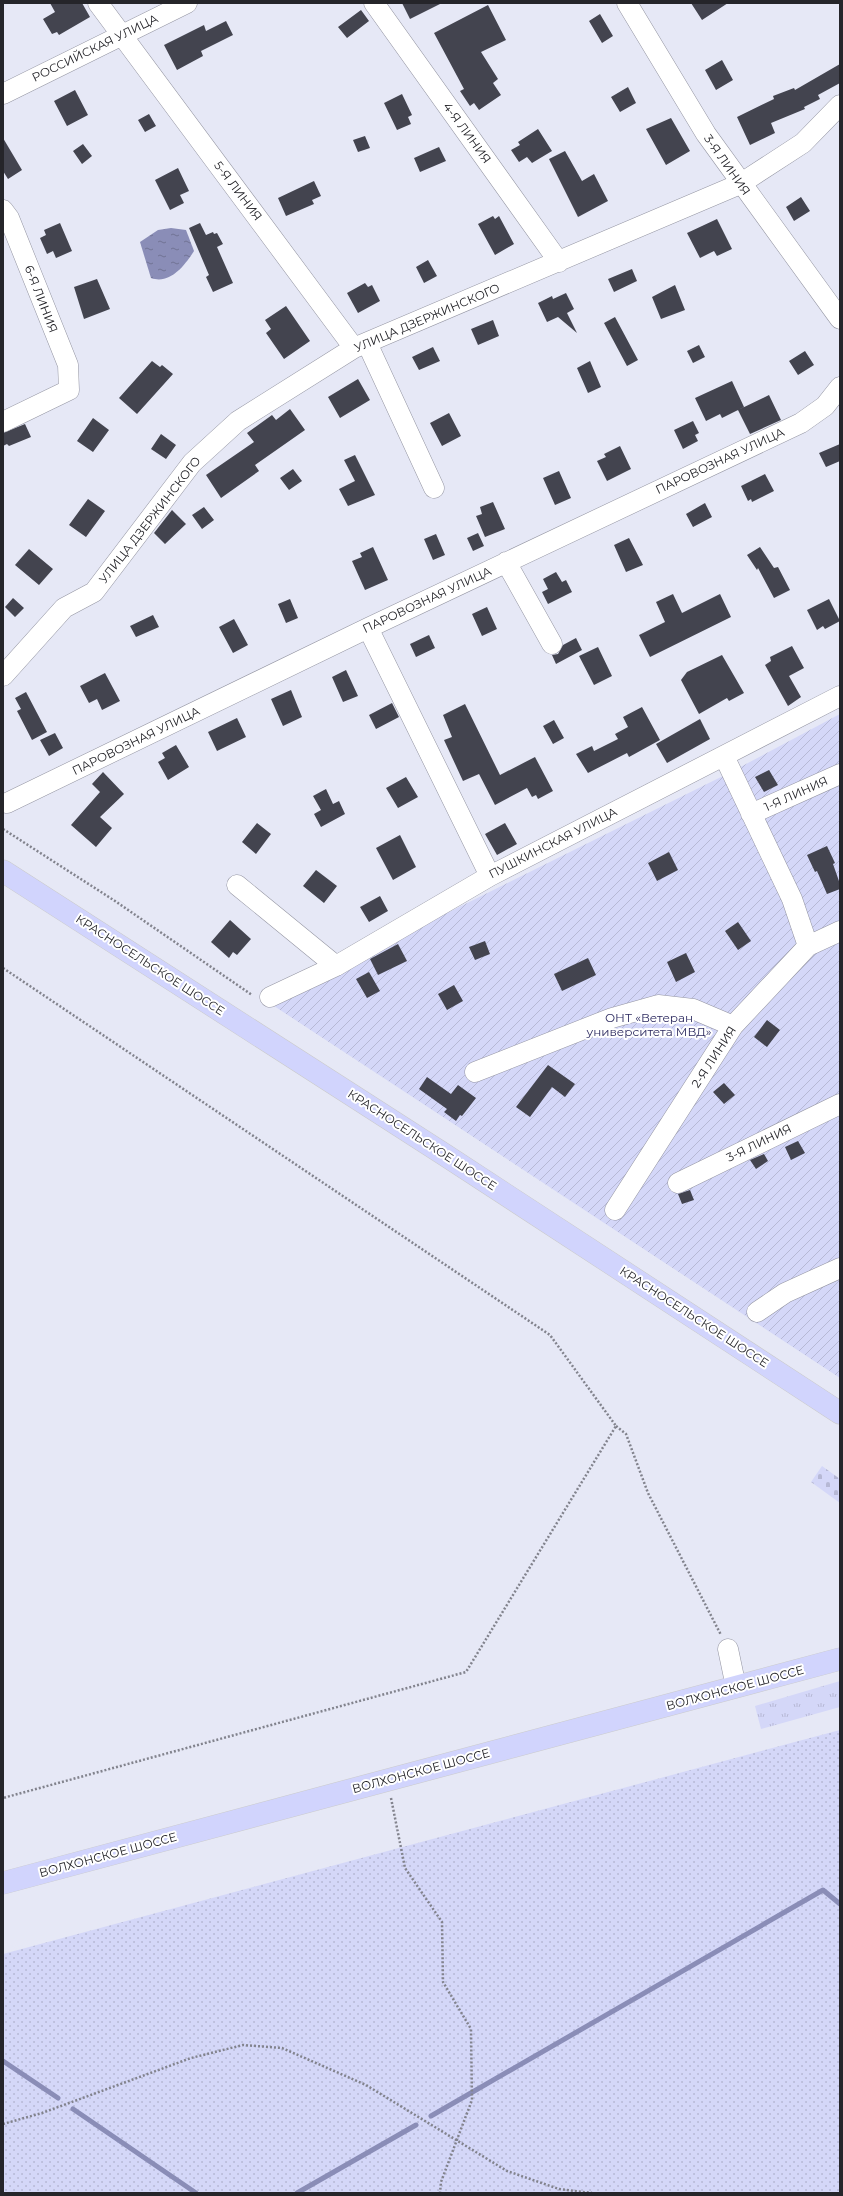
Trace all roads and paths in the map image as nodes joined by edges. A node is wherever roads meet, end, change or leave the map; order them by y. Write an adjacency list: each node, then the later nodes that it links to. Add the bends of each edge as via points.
1 (98, 3): 5 (street, 5-Я ЛИНИЯ)
2 (187, 3): 5 (street, РОССИЙСКАЯ УЛИЦА)
3 (374, 3): 10 (street, 4-Я ЛИНИЯ)
4 (627, 3): 8 (street, 3-Я ЛИНИЯ, via 706,134)
5 (122, 35): 6 (street, РОССИЙСКАЯ УЛИЦА); 12 (street, 5-Я ЛИНИЯ)
6 (3, 94)
7 (840, 105): 8 (street, УЛИЦА ДЗЕРЖИНСКОГО, via 803,143)
8 (740, 184): 10 (street, УЛИЦА ДЗЕРЖИНСКОГО); 11 (street, 3-Я ЛИНИЯ)
9 (3, 210): 14 (street, 6-Я ЛИНИЯ, via 10,218 68,365 69,390)
10 (559, 262): 12 (street, УЛИЦА ДЗЕРЖИНСКОГО)
11 (840, 319)
12 (360, 346): 15 (street, 5-Я ЛИНИЯ); 19 (street, УЛИЦА ДЗЕРЖИНСКОГО, via 238,421 192,463 94,592 64,608)
13 (840, 387): 16 (street, ПАРОВОЗНАЯ УЛИЦА, via 825,406 801,423)
14 (3, 422)
15 (434, 488)
16 (506, 562): 17 (street, ПАРОВОЗНАЯ УЛИЦА); 18 (street)
17 (368, 628): 23 (street, ПАРОВОЗНАЯ УЛИЦА); 27 (street)
18 (552, 644)
19 (3, 676)
20 (840, 696): 21 (street, ПУШКИНСКАЯ УЛИЦА)
21 (724, 756): 24 (street); 27 (street, ПУШКИНСКАЯ УЛИЦА)
22 (840, 774): 24 (street, 1-Я ЛИНИЯ)
23 (7, 803)
24 (752, 814): 30 (street, via 792,899)
25 (3, 829): 33 (path)
26 (3, 871): 41 (main road, КРАСНОСЕЛЬСКОЕ ШОССЕ)
27 (490, 876): 31 (street, ПУШКИНСКАЯ УЛИЦА)
28 (237, 885): 31 (street)
29 (840, 931): 30 (street, 2-Я ЛИНИЯ)
30 (808, 946): 34 (street, 2-Я ЛИНИЯ)
31 (336, 966): 33 (street, ПУШКИНСКАЯ УЛИЦА)
32 (3, 968): 42 (path, via 550,1335)
33 (265, 998)
34 (733, 1026): 35 (street, via 693,1009 658,1005 612,1018); 38 (street, 2-Я ЛИНИЯ)
35 (475, 1072)
36 (840, 1104): 37 (street, 3-Я ЛИНИЯ)
37 (678, 1183)
38 (616, 1210)
39 (840, 1268): 40 (street, via 785,1294)
40 (757, 1312)
41 (840, 1413)
42 (616, 1426): 43 (path, via 626,1434 648,1493); 47 (path, via 466,1672)
43 (726, 1644): 45 (street)
44 (840, 1660): 45 (main road, ВОЛХОНСКОЕ ШОССЕ)
45 (736, 1687): 48 (main road, ВОЛХОНСКОЕ ШОССЕ)
46 (390, 1794): 50 (path, via 405,1868 442,1922 443,1982 471,2029 472,2100)
47 (3, 1798)
48 (3, 1883)
49 (3, 2124): 50 (path, via 42,2113 192,2058 243,2044 282,2048 366,2085)
50 (457, 2141): 51 (path, via 441,2182); 52 (path, via 507,2171 559,2189)
51 (440, 2193)
52 (592, 2193)

